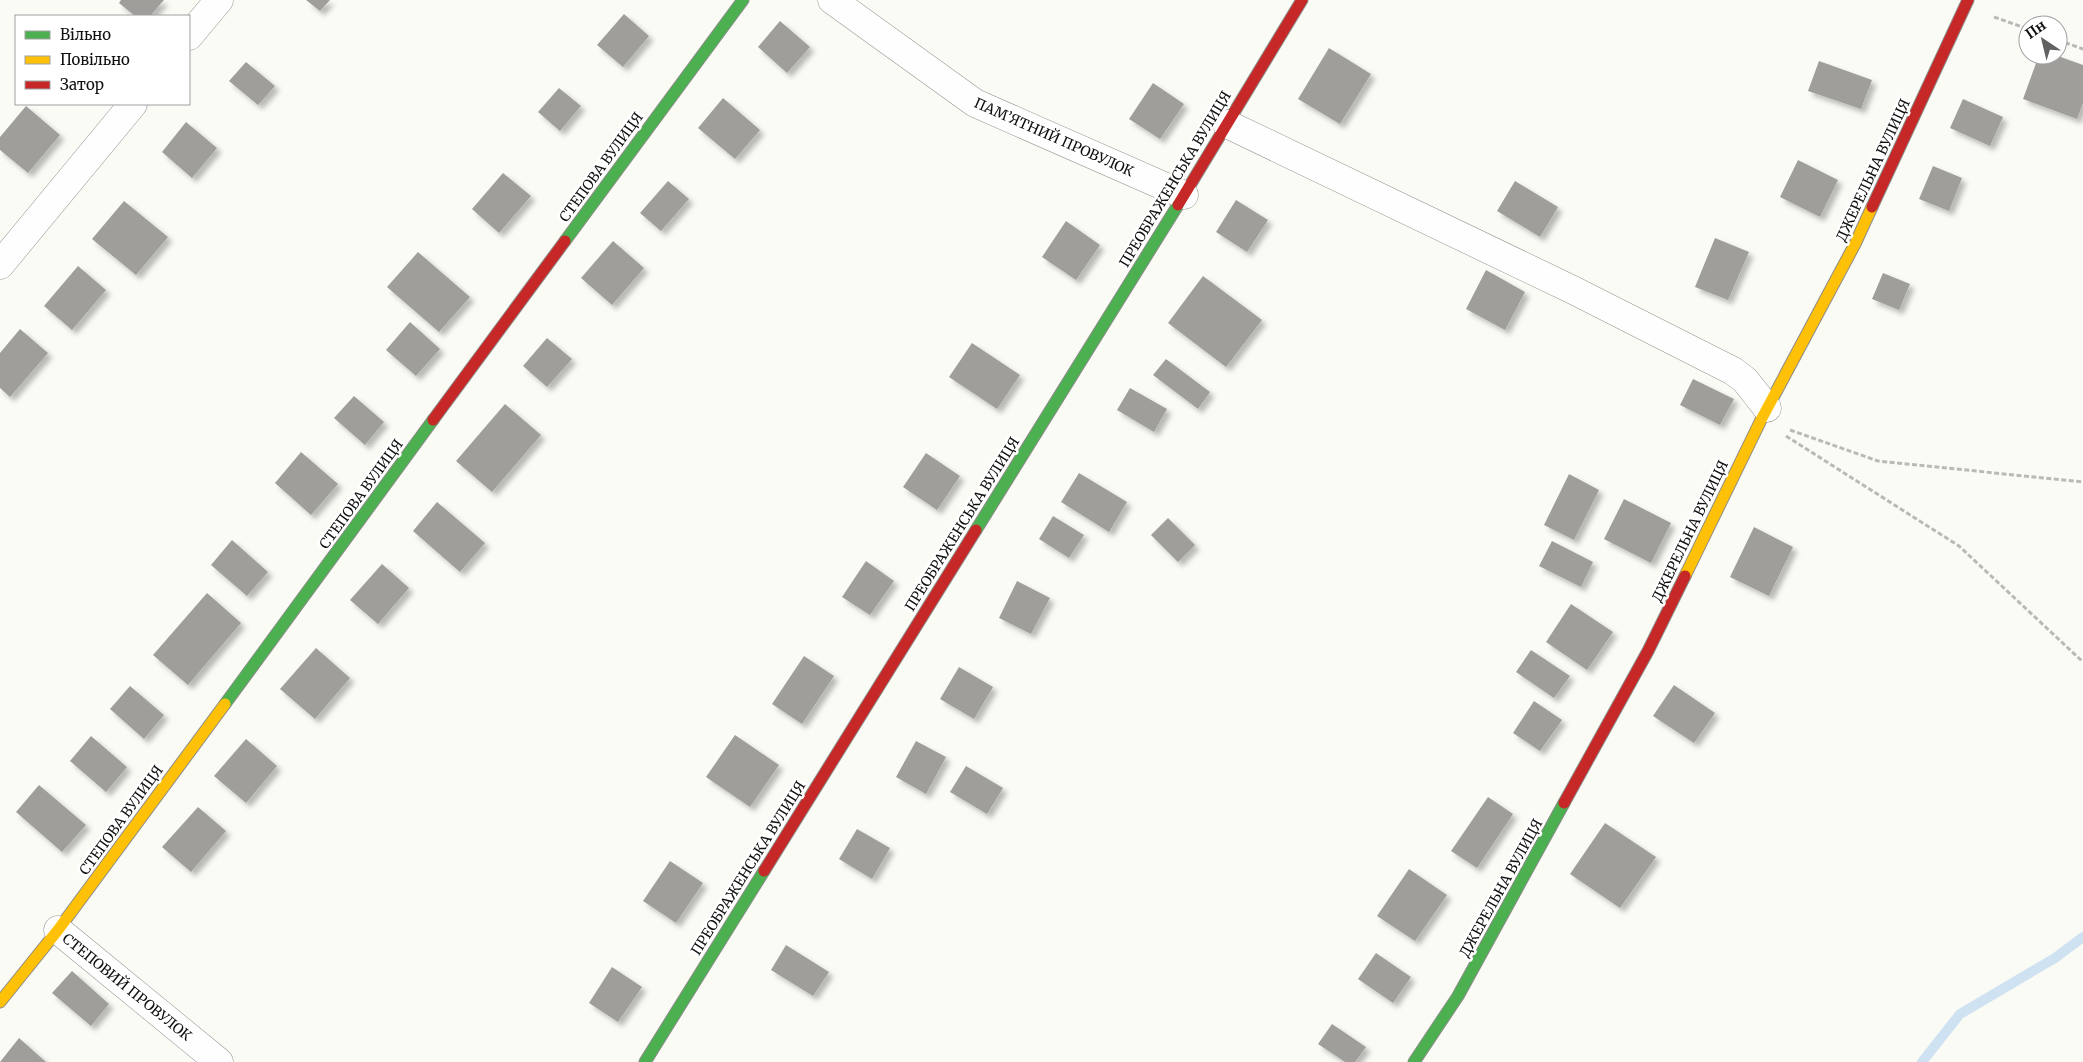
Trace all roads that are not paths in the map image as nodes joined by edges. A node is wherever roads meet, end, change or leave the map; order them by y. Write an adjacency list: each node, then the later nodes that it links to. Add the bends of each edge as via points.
1 (219, 0): 6 (street)
2 (743, 0): 12 (street, СТЕПОВА ВУЛИЦЯ)
3 (832, 0): 9 (street, ПАМ’ЯТНИЙ ПРОВУЛОК, via 975,103)
4 (1302, 0): 8 (street, ПРЕОБРАЖЕНСЬКА ВУЛИЦЯ)
5 (1968, 0): 11 (street, ДЖЕРЕЛЬНА ВУЛИЦЯ, via 1855,244)
6 (190, 35)
7 (132, 105): 10 (street)
8 (1227, 124): 9 (street, ПРЕОБРАЖЕНСЬКА ВУЛИЦЯ); 11 (street, via 1573,290 1733,371 1745,380)
9 (1184, 195): 15 (street, ПРЕОБРАЖЕНСЬКА ВУЛИЦЯ)
10 (0, 265)
11 (1764, 414): 16 (street, ДЖЕРЕЛЬНА ВУЛИЦЯ, via 1648,651 1458,996)
12 (58, 930): 13 (street, СТЕПОВА ВУЛИЦЯ); 14 (street, СТЕПОВИЙ ПРОВУЛОК)
13 (0, 1002)
14 (219, 1062)
15 (645, 1062)
16 (1414, 1062)

